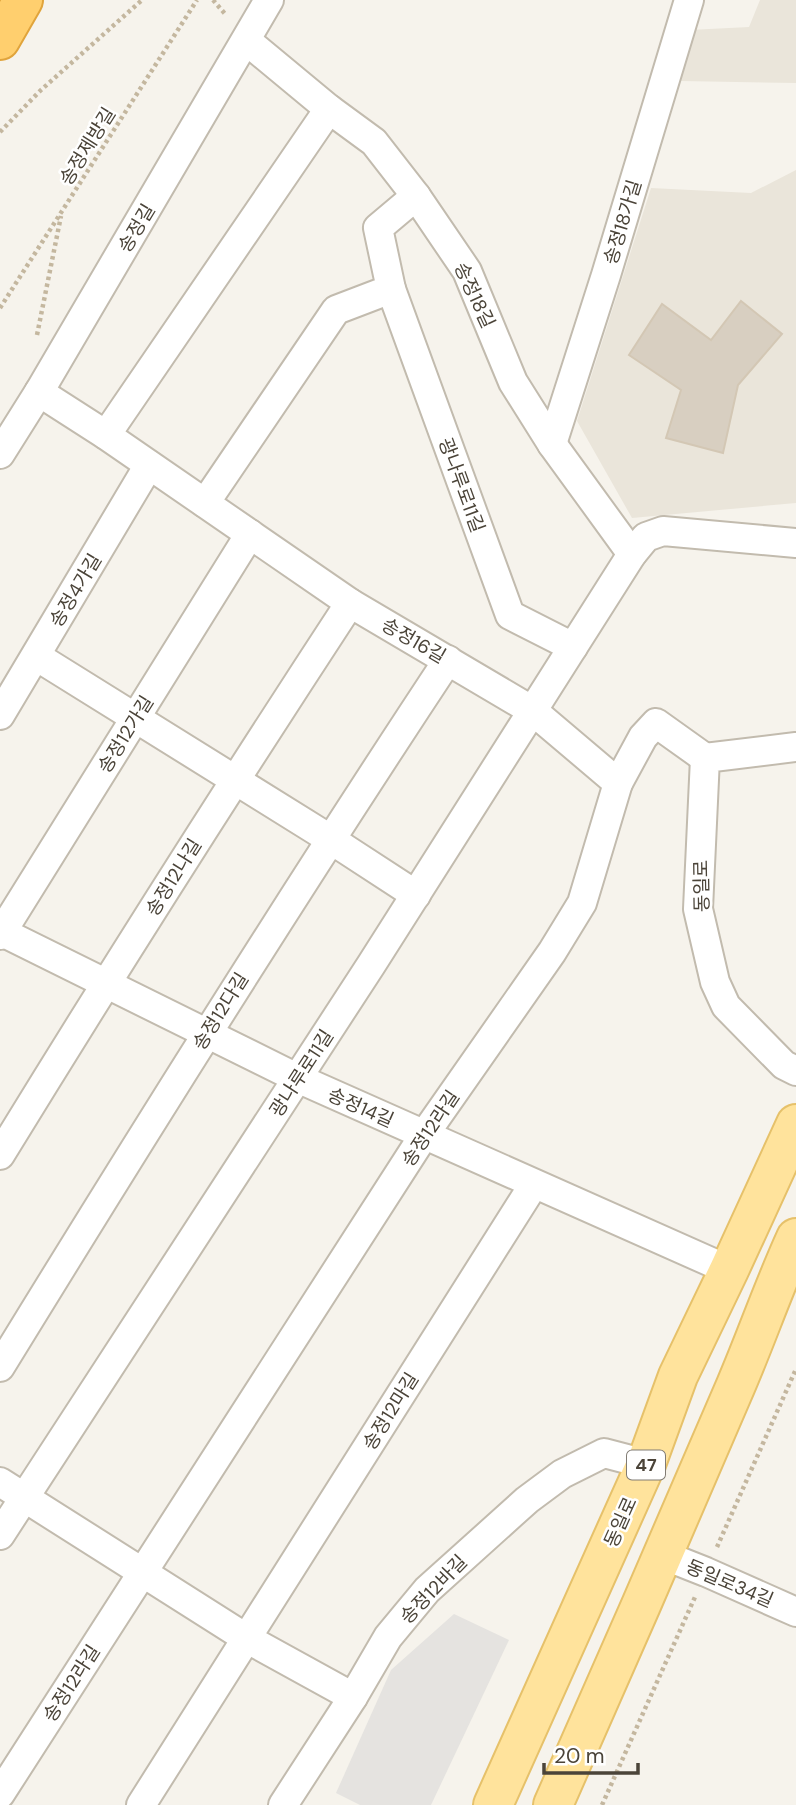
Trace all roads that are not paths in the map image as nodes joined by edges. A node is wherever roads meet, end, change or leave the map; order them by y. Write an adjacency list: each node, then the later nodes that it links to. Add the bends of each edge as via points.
1 (23, 0): 4 (highway)
2 (269, 0): 5 (street, 송정길)
3 (688, 0): 11 (street, 송정18가길)
4 (0, 40)
5 (247, 41): 6 (street, 송정18길); 9 (street, 송정길)
6 (328, 109): 7 (street, 송정18길, via 374,142); 10 (street)
7 (416, 196): 8 (street, via 378,228); 11 (street, 송정18길, via 467,271 513,382)
8 (391, 289): 14 (street, via 336,310); 19 (street, 광나루로11길, via 510,615)
9 (39, 392): 10 (street, 송정16길); 12 (street, 송정길)
10 (106, 435): 13 (street, 송정16길)
11 (552, 444): 17 (street, 송정18길)
12 (0, 454)
13 (149, 465): 14 (street, 송정16길); 20 (street, 송정4가길)
14 (205, 502): 15 (street, 송정16길)
15 (250, 534): 18 (street, 송정16길); 24 (street, 송정12가길)
16 (796, 543): 17 (street, 광나루로11길, via 663,531 646,537)
17 (632, 554): 19 (street, 광나루로11길)
18 (350, 603): 21 (street, 송정16길); 27 (street, 송정12나길)
19 (573, 647): 22 (street, 광나루로11길)
20 (36, 656): 23 (street, 송정4가길); 24 (street)
21 (448, 660): 22 (street, 송정16길); 29 (street, 송정12다길)
22 (533, 711): 28 (street, 송정16길); 30 (street, 광나루로11길)
23 (0, 715)
24 (136, 718): 27 (street); 31 (street, 송정12가길)
25 (796, 747): 26 (street)
26 (705, 758): 28 (street, 송정12라길, via 656,723); 34 (street, 동일로, via 698,909 715,982 726,1006 784,1065)
27 (234, 780): 29 (street); 32 (street, 송정12나길)
28 (618, 783): 37 (street, 송정12라길, via 583,903)
29 (330, 839): 30 (street); 33 (street, 송정12다길)
30 (416, 895): 35 (street, 광나루로11길)
31 (1, 933): 32 (street, 송정14길)
32 (106, 983): 33 (street, 송정14길); 38 (street, 송정12나길)
33 (206, 1033): 35 (street, 송정14길); 42 (street, 송정12다길)
34 (796, 1071)
35 (297, 1079): 37 (street, 송정14길); 47 (street, 광나루로11길)
36 (796, 1124): 41 (main road, 동일로 / 47)
37 (424, 1135): 39 (street, 송정14길); 50 (street, 송정12라길)
38 (0, 1155)
39 (534, 1184): 41 (street, 송정14길); 52 (street, 송정12마길)
40 (796, 1238): 46 (main road, 47)
41 (729, 1270): 43 (main road, 동일로 / 47)
42 (0, 1367)
43 (678, 1376): 44 (main road, 동일로 / 47); 46 (main road, via 676,1451 655,1502 671,1507)
44 (646, 1464): 53 (street, 송정12바길, via 604,1453 562,1474 527,1500 427,1590 388,1637); 57 (main road, 동일로 / 47)
45 (0, 1482): 47 (street)
46 (690, 1493): 49 (main road, 47)
47 (25, 1497): 48 (street, 광나루로11길); 50 (street)
48 (0, 1535)
49 (663, 1555): 51 (street, 동일로34길); 58 (main road, 47)
50 (142, 1572): 52 (street); 54 (street, 송정12라길)
51 (796, 1612)
52 (246, 1638): 53 (street); 55 (street, 송정12마길)
53 (353, 1697): 56 (street, 송정12바길)
54 (0, 1794)
55 (141, 1805)
56 (283, 1805)
57 (493, 1805)
58 (553, 1805)

